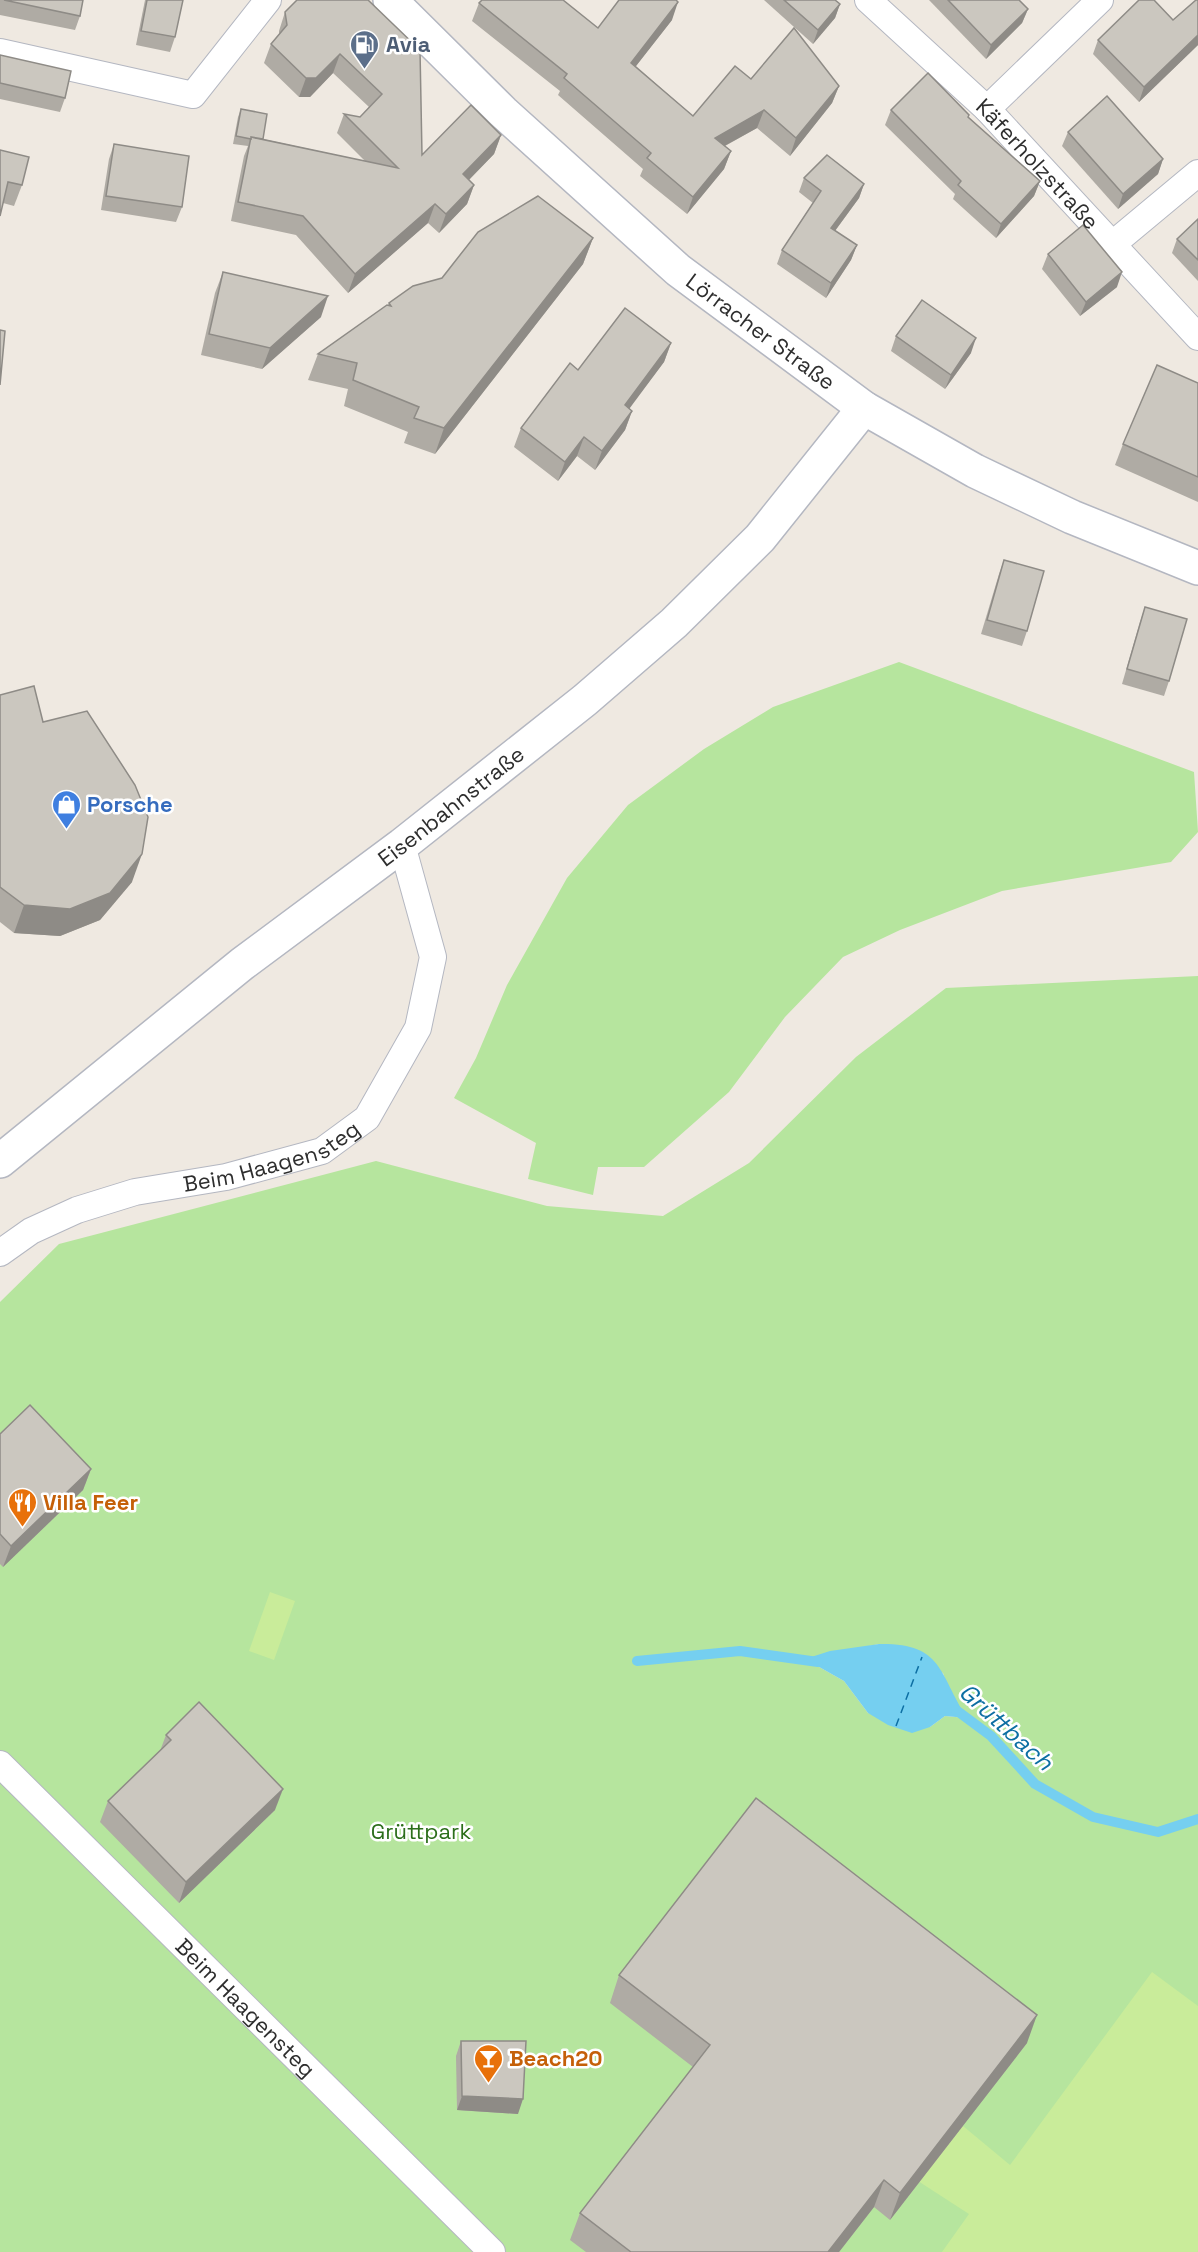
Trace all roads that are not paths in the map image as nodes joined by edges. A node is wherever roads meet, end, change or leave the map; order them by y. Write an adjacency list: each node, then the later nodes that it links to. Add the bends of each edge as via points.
1 (268, 0): 5 (street, via 193,95)
2 (390, 0): 10 (street, Lörracher Straße, via 503,112 678,270)
3 (868, 0): 6 (street, Käferholzstraße)
4 (1100, 0): 6 (street)
5 (0, 52)
6 (987, 109): 8 (street, Käferholzstraße)
7 (1198, 173): 8 (street)
8 (1114, 243): 9 (street, Käferholzstraße)
9 (1198, 337)
10 (864, 408): 11 (street, Lörracher Straße, via 975,471 1072,518); 12 (street, Eisenbahnstraße, via 760,538 674,623 585,700)
11 (1198, 568)
12 (402, 845): 13 (street, Eisenbahnstraße, via 242,964); 14 (street, Beim Haagensteg, via 433,957 418,1028 367,1118 322,1151 226,1177 135,1192 77,1210 32,1231)
13 (0, 1161)
14 (0, 1253)
15 (0, 1764): 16 (street, Beim Haagensteg)
16 (492, 2252)

